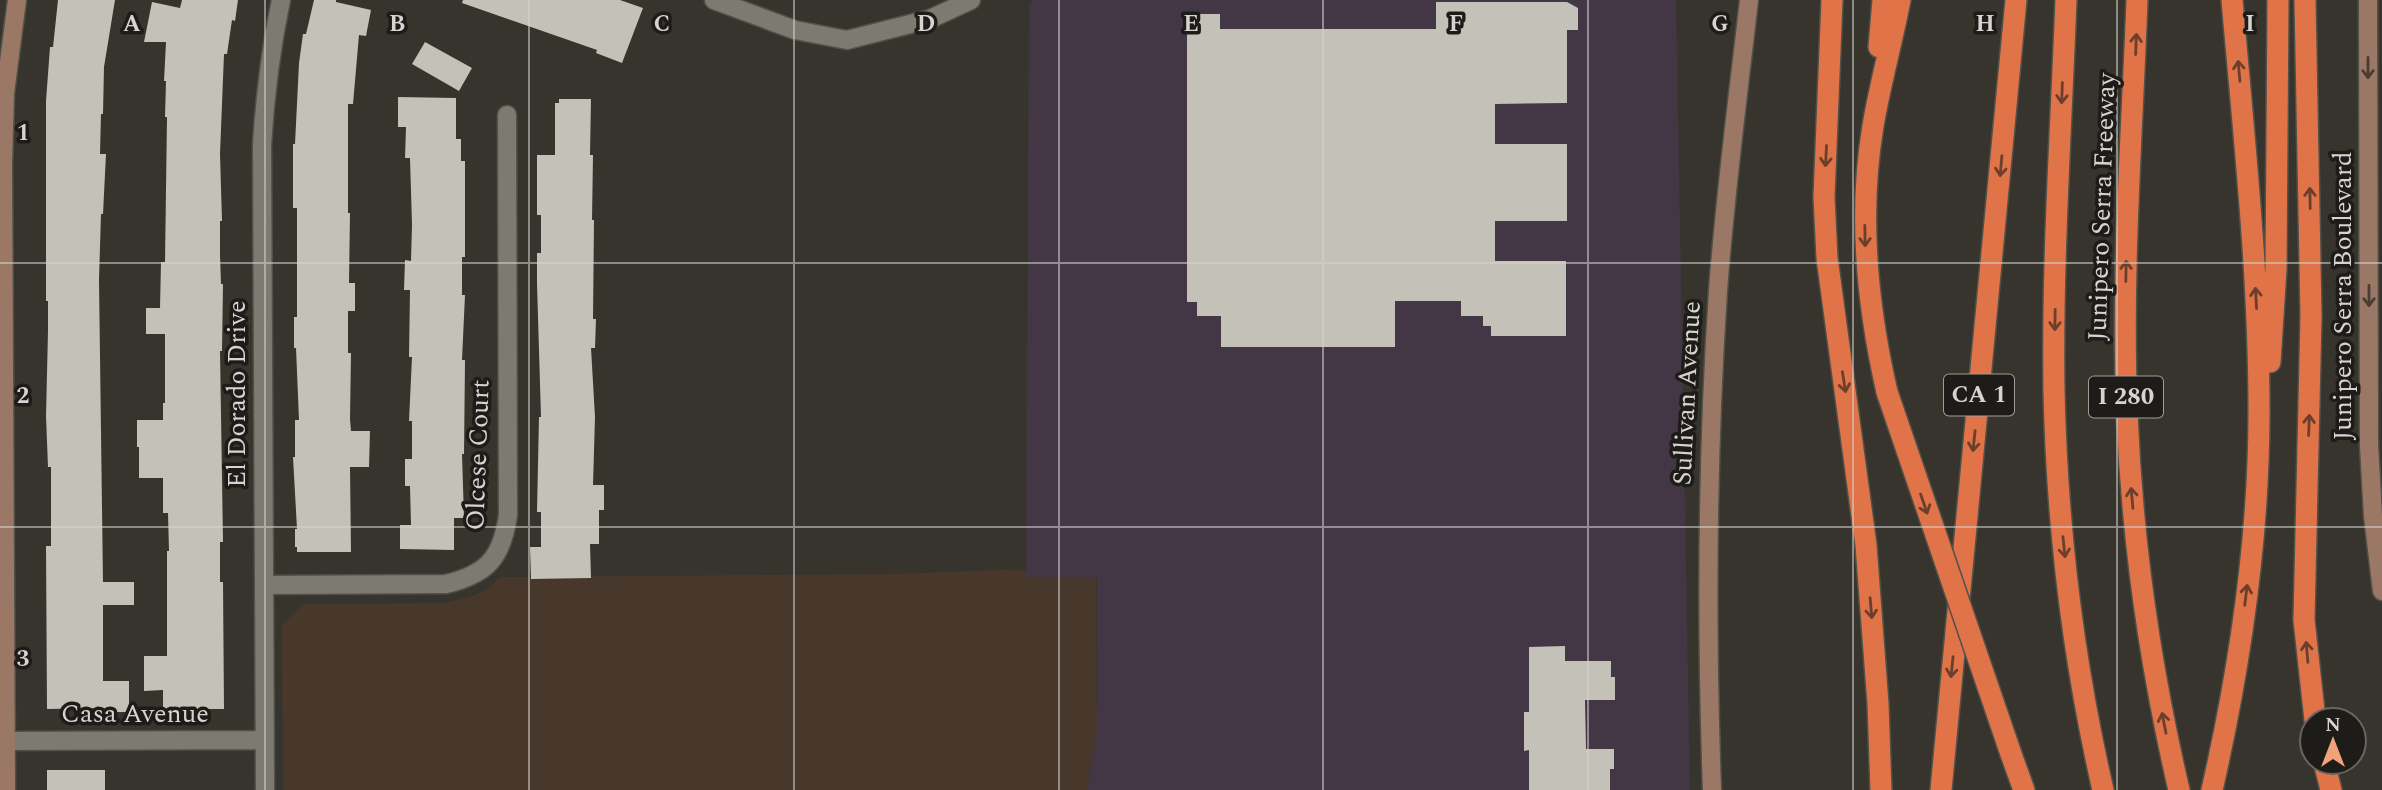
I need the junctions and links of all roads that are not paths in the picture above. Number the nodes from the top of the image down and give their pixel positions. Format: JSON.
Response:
{"nodes":[{"id":1,"x":17,"y":0,"type":"edge"},
{"id":2,"x":281,"y":0,"type":"edge"},
{"id":3,"x":714,"y":0,"type":"edge"},
{"id":4,"x":971,"y":0,"type":"edge"},
{"id":5,"x":1749,"y":0,"type":"edge"},
{"id":6,"x":1832,"y":0,"type":"edge"},
{"id":7,"x":1840,"y":0,"type":"edge"},
{"id":8,"x":1883,"y":0,"type":"edge"},
{"id":9,"x":1900,"y":0,"type":"edge"},
{"id":10,"x":2016,"y":0,"type":"edge"},
{"id":11,"x":2066,"y":0,"type":"edge"},
{"id":12,"x":2137,"y":0,"type":"edge"},
{"id":13,"x":2232,"y":0,"type":"edge"},
{"id":14,"x":2278,"y":0,"type":"edge"},
{"id":15,"x":2305,"y":0,"type":"edge"},
{"id":16,"x":2368,"y":0,"type":"edge"},
{"id":17,"x":1829,"y":88,"type":"junction"},
{"id":18,"x":507,"y":115,"type":"dead end"},
{"id":19,"x":1873,"y":125,"type":"junction"},
{"id":20,"x":2,"y":164,"type":"edge"},
{"id":21,"x":2257,"y":464,"type":"junction"},
{"id":22,"x":265,"y":585,"type":"junction"},
{"id":23,"x":2382,"y":591,"type":"edge"},
{"id":24,"x":2313,"y":706,"type":"edge"},
{"id":25,"x":265,"y":740,"type":"junction"},
{"id":26,"x":6,"y":741,"type":"junction"},
{"id":27,"x":6,"y":790,"type":"edge"},
{"id":28,"x":265,"y":790,"type":"edge"},
{"id":29,"x":1712,"y":790,"type":"edge"},
{"id":30,"x":1881,"y":790,"type":"edge"},
{"id":31,"x":1941,"y":790,"type":"edge"},
{"id":32,"x":2024,"y":790,"type":"edge"},
{"id":33,"x":2103,"y":790,"type":"edge"},
{"id":34,"x":2179,"y":790,"type":"edge"},
{"id":35,"x":2212,"y":790,"type":"edge"}],
"edges":[{"from":1,"to":20,"type":"street"},
{"from":2,"to":22,"type":"street","name":"El Dorado Drive"},
{"from":3,"to":4,"type":"street"},
{"from":5,"to":29,"type":"street","name":"Sullivan Avenue"},
{"from":6,"to":17,"type":"highway"},
{"from":7,"to":17,"type":"highway"},
{"from":8,"to":19,"type":"highway"},
{"from":9,"to":19,"type":"highway"},
{"from":10,"to":31,"type":"highway","number":"CA 1","one_way":true},
{"from":11,"to":33,"type":"highway","name":"Junipero Serra Freeway","number":"I 280","one_way":true},
{"from":34,"to":12,"type":"highway","name":"Junipero Serra Freeway","number":"I 280","one_way":true},
{"from":21,"to":13,"type":"highway","one_way":true},
{"from":14,"to":21,"type":"highway"},
{"from":24,"to":15,"type":"highway","one_way":true},
{"from":16,"to":23,"type":"street","name":"Junipero Serra Boulevard","one_way":true},
{"from":17,"to":30,"type":"highway","one_way":true},
{"from":18,"to":22,"type":"street","name":"Olcese Court"},
{"from":19,"to":32,"type":"highway","one_way":true,"bridge":true},
{"from":20,"to":26,"type":"street"},
{"from":35,"to":21,"type":"highway","one_way":true},
{"from":22,"to":25,"type":"street","name":"El Dorado Drive"},
{"from":25,"to":26,"type":"street","name":"Casa Avenue"},
{"from":25,"to":28,"type":"street","name":"El Dorado Drive"},
{"from":26,"to":27,"type":"street"}]}
